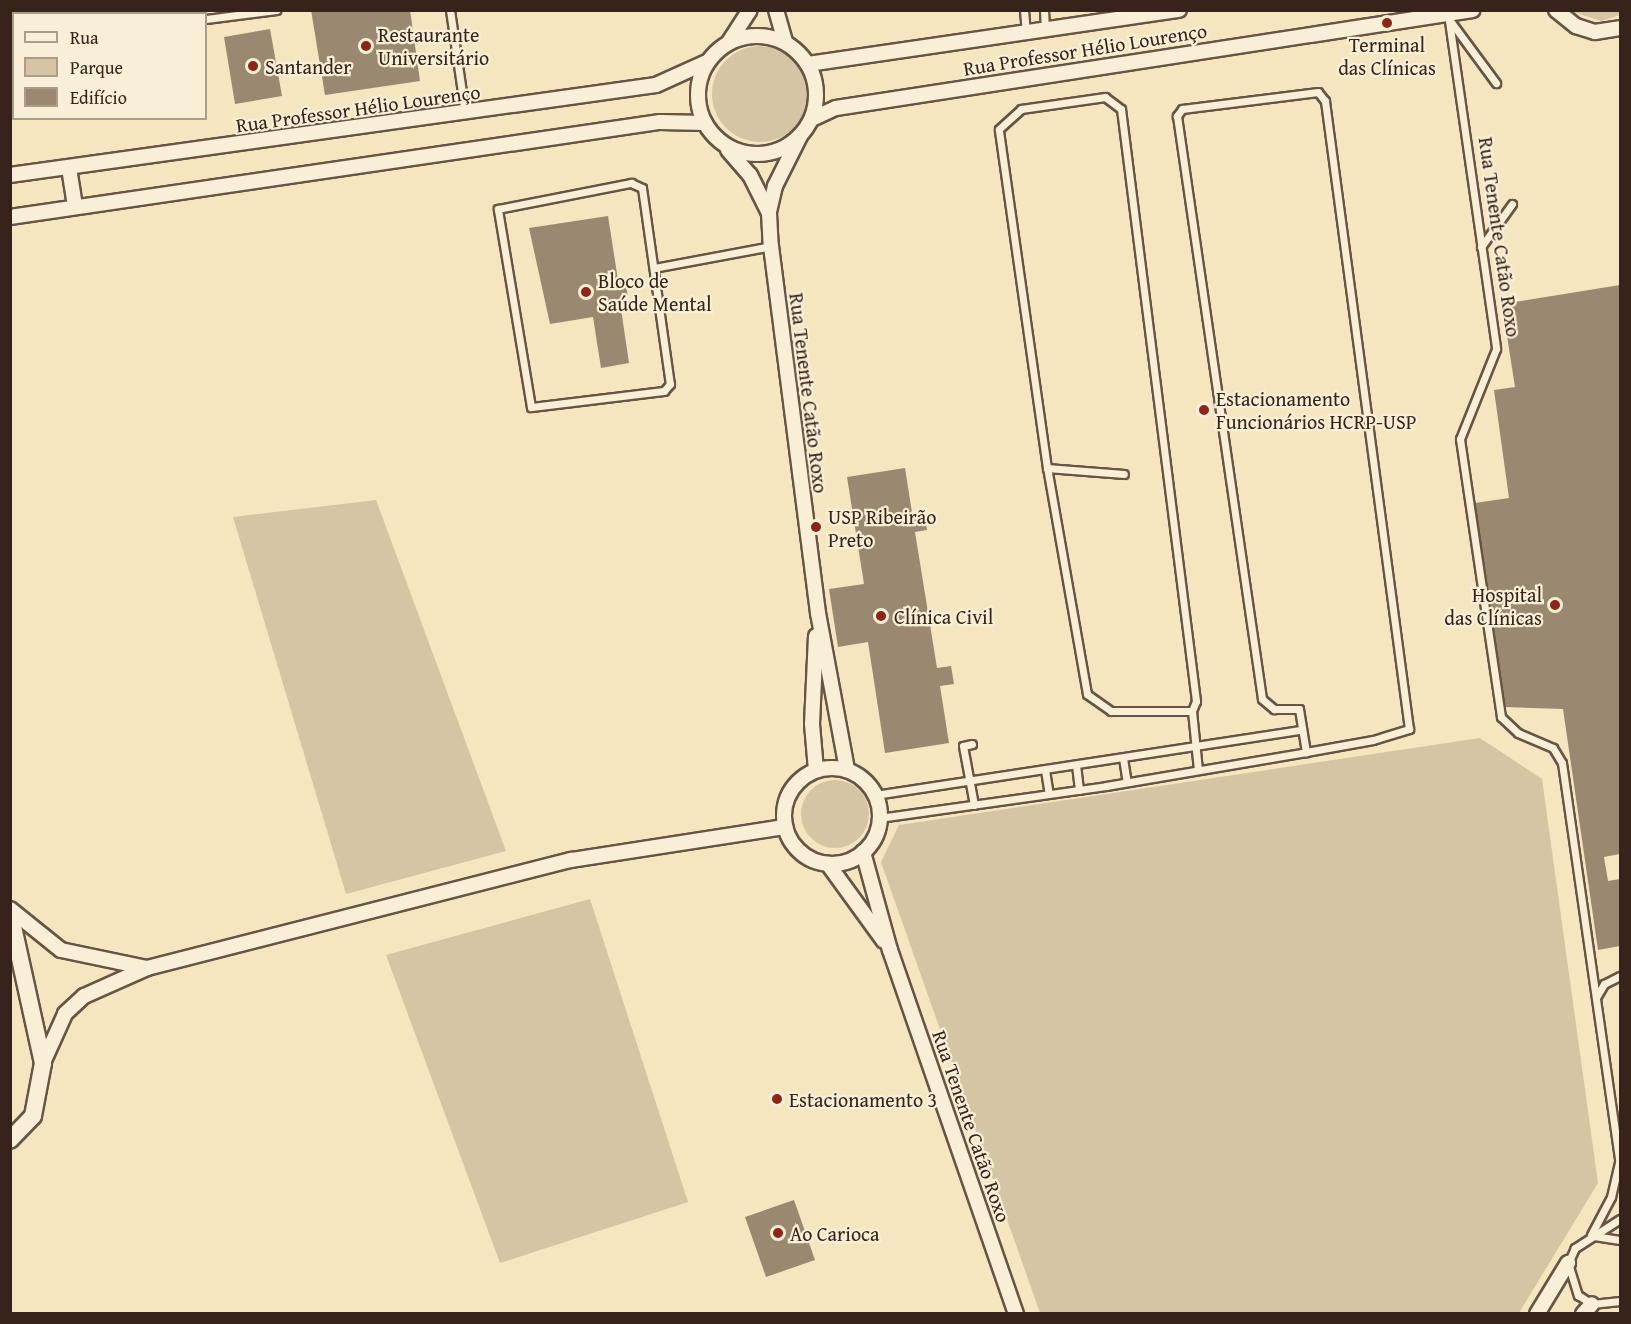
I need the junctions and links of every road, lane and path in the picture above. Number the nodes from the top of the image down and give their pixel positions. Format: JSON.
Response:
{"nodes":[{"id":1,"x":276,"y":10,"type":"edge"},
{"id":2,"x":450,"y":10,"type":"edge"},
{"id":3,"x":750,"y":10,"type":"edge"},
{"id":4,"x":776,"y":10,"type":"edge"},
{"id":5,"x":1024,"y":10,"type":"edge"},
{"id":6,"x":1044,"y":10,"type":"edge"},
{"id":7,"x":1179,"y":10,"type":"edge"},
{"id":8,"x":1473,"y":10,"type":"edge"},
{"id":9,"x":1556,"y":10,"type":"edge"},
{"id":10,"x":1448,"y":15,"type":"edge"},
{"id":11,"x":1402,"y":16,"type":"edge"},
{"id":12,"x":207,"y":19,"type":"edge"},
{"id":13,"x":1045,"y":28,"type":"junction"},
{"id":14,"x":1620,"y":28,"type":"edge"},
{"id":15,"x":1026,"y":31,"type":"junction"},
{"id":16,"x":729,"y":42,"type":"junction"},
{"id":17,"x":785,"y":42,"type":"junction"},
{"id":18,"x":707,"y":62,"type":"junction"},
{"id":19,"x":808,"y":64,"type":"junction"},
{"id":20,"x":1496,"y":83,"type":"dead end"},
{"id":21,"x":465,"y":113,"type":"junction"},
{"id":22,"x":812,"y":119,"type":"junction"},
{"id":23,"x":705,"y":123,"type":"junction"},
{"id":24,"x":801,"y":136,"type":"junction"},
{"id":25,"x":722,"y":144,"type":"junction"},
{"id":26,"x":69,"y":168,"type":"junction"},
{"id":27,"x":10,"y":175,"type":"edge"},
{"id":28,"x":1512,"y":204,"type":"dead end"},
{"id":29,"x":75,"y":207,"type":"junction"},
{"id":30,"x":769,"y":213,"type":"junction"},
{"id":31,"x":10,"y":217,"type":"edge"},
{"id":32,"x":771,"y":246,"type":"junction"},
{"id":33,"x":1481,"y":247,"type":"junction"},
{"id":34,"x":654,"y":268,"type":"junction"},
{"id":35,"x":1047,"y":468,"type":"junction"},
{"id":36,"x":1124,"y":474,"type":"dead end"},
{"id":37,"x":818,"y":613,"type":"junction"},
{"id":38,"x":1192,"y":711,"type":"junction"},
{"id":39,"x":1302,"y":730,"type":"junction"},
{"id":40,"x":972,"y":744,"type":"dead end"},
{"id":41,"x":1195,"y":745,"type":"junction"},
{"id":42,"x":1306,"y":752,"type":"junction"},
{"id":43,"x":1123,"y":758,"type":"junction"},
{"id":44,"x":1076,"y":765,"type":"junction"},
{"id":45,"x":816,"y":770,"type":"junction"},
{"id":46,"x":847,"y":770,"type":"junction"},
{"id":47,"x":1045,"y":770,"type":"junction"},
{"id":48,"x":1198,"y":770,"type":"junction"},
{"id":49,"x":969,"y":781,"type":"junction"},
{"id":50,"x":1127,"y":783,"type":"junction"},
{"id":51,"x":1079,"y":790,"type":"junction"},
{"id":52,"x":1049,"y":794,"type":"junction"},
{"id":53,"x":875,"y":795,"type":"junction"},
{"id":54,"x":974,"y":805,"type":"junction"},
{"id":55,"x":879,"y":818,"type":"junction"},
{"id":56,"x":785,"y":827,"type":"junction"},
{"id":57,"x":863,"y":852,"type":"junction"},
{"id":58,"x":828,"y":864,"type":"junction"},
{"id":59,"x":10,"y":911,"type":"edge"},
{"id":60,"x":890,"y":950,"type":"junction"},
{"id":61,"x":147,"y":968,"type":"junction"},
{"id":62,"x":1620,"y":976,"type":"edge"},
{"id":63,"x":1598,"y":996,"type":"junction"},
{"id":64,"x":43,"y":1063,"type":"junction"},
{"id":65,"x":10,"y":1140,"type":"edge"},
{"id":66,"x":1620,"y":1165,"type":"edge"},
{"id":67,"x":1620,"y":1219,"type":"edge"},
{"id":68,"x":1589,"y":1237,"type":"junction"},
{"id":69,"x":1620,"y":1240,"type":"edge"},
{"id":70,"x":1568,"y":1263,"type":"junction"},
{"id":71,"x":1620,"y":1300,"type":"edge"},
{"id":72,"x":1587,"y":1309,"type":"edge"},
{"id":73,"x":1016,"y":1314,"type":"edge"},
{"id":74,"x":1537,"y":1314,"type":"edge"}],
"edges":[{"from":1,"to":12,"type":"lane"},
{"from":2,"to":21,"type":"lane"},
{"from":3,"to":16,"type":"street"},
{"from":4,"to":17,"type":"street"},
{"from":5,"to":15,"type":"lane"},
{"from":6,"to":13,"type":"lane"},
{"from":7,"to":13,"type":"street","name":"Rua Professor Hélio Lourenço"},
{"from":8,"to":10,"type":"street","name":"Rua Professor Hélio Lourenço"},
{"from":9,"to":14,"type":"street"},
{"from":10,"to":11,"type":"street","name":"Rua Professor Hélio Lourenço"},
{"from":10,"to":20,"type":"lane"},
{"from":10,"to":33,"type":"lane","name":"Rua Tenente Catão Roxo"},
{"from":11,"to":22,"type":"street","name":"Rua Professor Hélio Lourenço"},
{"from":13,"to":15,"type":"street","name":"Rua Professor Hélio Lourenço"},
{"from":15,"to":19,"type":"street","name":"Rua Professor Hélio Lourenço"},
{"from":16,"to":17,"type":"street"},
{"from":16,"to":18,"type":"street"},
{"from":17,"to":19,"type":"street"},
{"from":18,"to":21,"type":"street","name":"Rua Professor Hélio Lourenço"},
{"from":18,"to":23,"type":"street"},
{"from":19,"to":22,"type":"street"},
{"from":21,"to":26,"type":"street","name":"Rua Professor Hélio Lourenço"},
{"from":22,"to":24,"type":"street"},
{"from":23,"to":25,"type":"street"},
{"from":23,"to":29,"type":"street"},
{"from":24,"to":25,"type":"street"},
{"from":24,"to":30,"type":"street","name":"Rua Tenente Catão Roxo"},
{"from":25,"to":30,"type":"street","name":"Rua Tenente Catão Roxo"},
{"from":26,"to":27,"type":"street","name":"Rua Professor Hélio Lourenço"},
{"from":26,"to":29,"type":"street"},
{"from":28,"to":33,"type":"lane"},
{"from":29,"to":31,"type":"street"},
{"from":30,"to":32,"type":"street","name":"Rua Tenente Catão Roxo"},
{"from":32,"to":34,"type":"lane"},
{"from":32,"to":37,"type":"street","name":"Rua Tenente Catão Roxo"},
{"from":33,"to":63,"type":"lane","name":"Rua Tenente Catão Roxo"},
{"from":34,"to":34,"type":"lane"},
{"from":35,"to":36,"type":"lane"},
{"from":35,"to":38,"type":"lane"},
{"from":35,"to":38,"type":"lane"},
{"from":37,"to":45,"type":"street","name":"Rua Tenente Catão Roxo"},
{"from":37,"to":46,"type":"street","name":"Rua Tenente Catão Roxo"},
{"from":38,"to":41,"type":"lane"},
{"from":39,"to":41,"type":"lane"},
{"from":39,"to":42,"type":"lane"},
{"from":39,"to":42,"type":"lane"},
{"from":40,"to":49,"type":"lane"},
{"from":41,"to":43,"type":"lane"},
{"from":41,"to":48,"type":"lane"},
{"from":42,"to":48,"type":"lane"},
{"from":43,"to":44,"type":"lane"},
{"from":43,"to":50,"type":"lane"},
{"from":44,"to":47,"type":"lane"},
{"from":44,"to":51,"type":"lane"},
{"from":45,"to":46,"type":"street"},
{"from":45,"to":56,"type":"street"},
{"from":46,"to":53,"type":"street"},
{"from":47,"to":49,"type":"lane"},
{"from":47,"to":52,"type":"lane"},
{"from":48,"to":50,"type":"lane"},
{"from":49,"to":53,"type":"lane"},
{"from":49,"to":54,"type":"lane"},
{"from":50,"to":51,"type":"lane"},
{"from":51,"to":52,"type":"lane"},
{"from":52,"to":54,"type":"lane"},
{"from":53,"to":55,"type":"street"},
{"from":54,"to":55,"type":"lane"},
{"from":55,"to":57,"type":"street"},
{"from":56,"to":58,"type":"street"},
{"from":56,"to":61,"type":"street"},
{"from":57,"to":58,"type":"street"},
{"from":57,"to":60,"type":"street","name":"Rua Tenente Catão Roxo"},
{"from":58,"to":60,"type":"street","name":"Rua Tenente Catão Roxo"},
{"from":59,"to":61,"type":"street"},
{"from":59,"to":64,"type":"street"},
{"from":60,"to":73,"type":"street","name":"Rua Tenente Catão Roxo"},
{"from":61,"to":64,"type":"street"},
{"from":62,"to":63,"type":"lane"},
{"from":63,"to":66,"type":"lane","name":"Rua Tenente Catão Roxo"},
{"from":64,"to":65,"type":"street"},
{"from":66,"to":68,"type":"lane"},
{"from":67,"to":68,"type":"lane"},
{"from":68,"to":69,"type":"lane"},
{"from":68,"to":70,"type":"lane"},
{"from":70,"to":72,"type":"lane"},
{"from":70,"to":74,"type":"street"},
{"from":71,"to":72,"type":"lane"}]}
